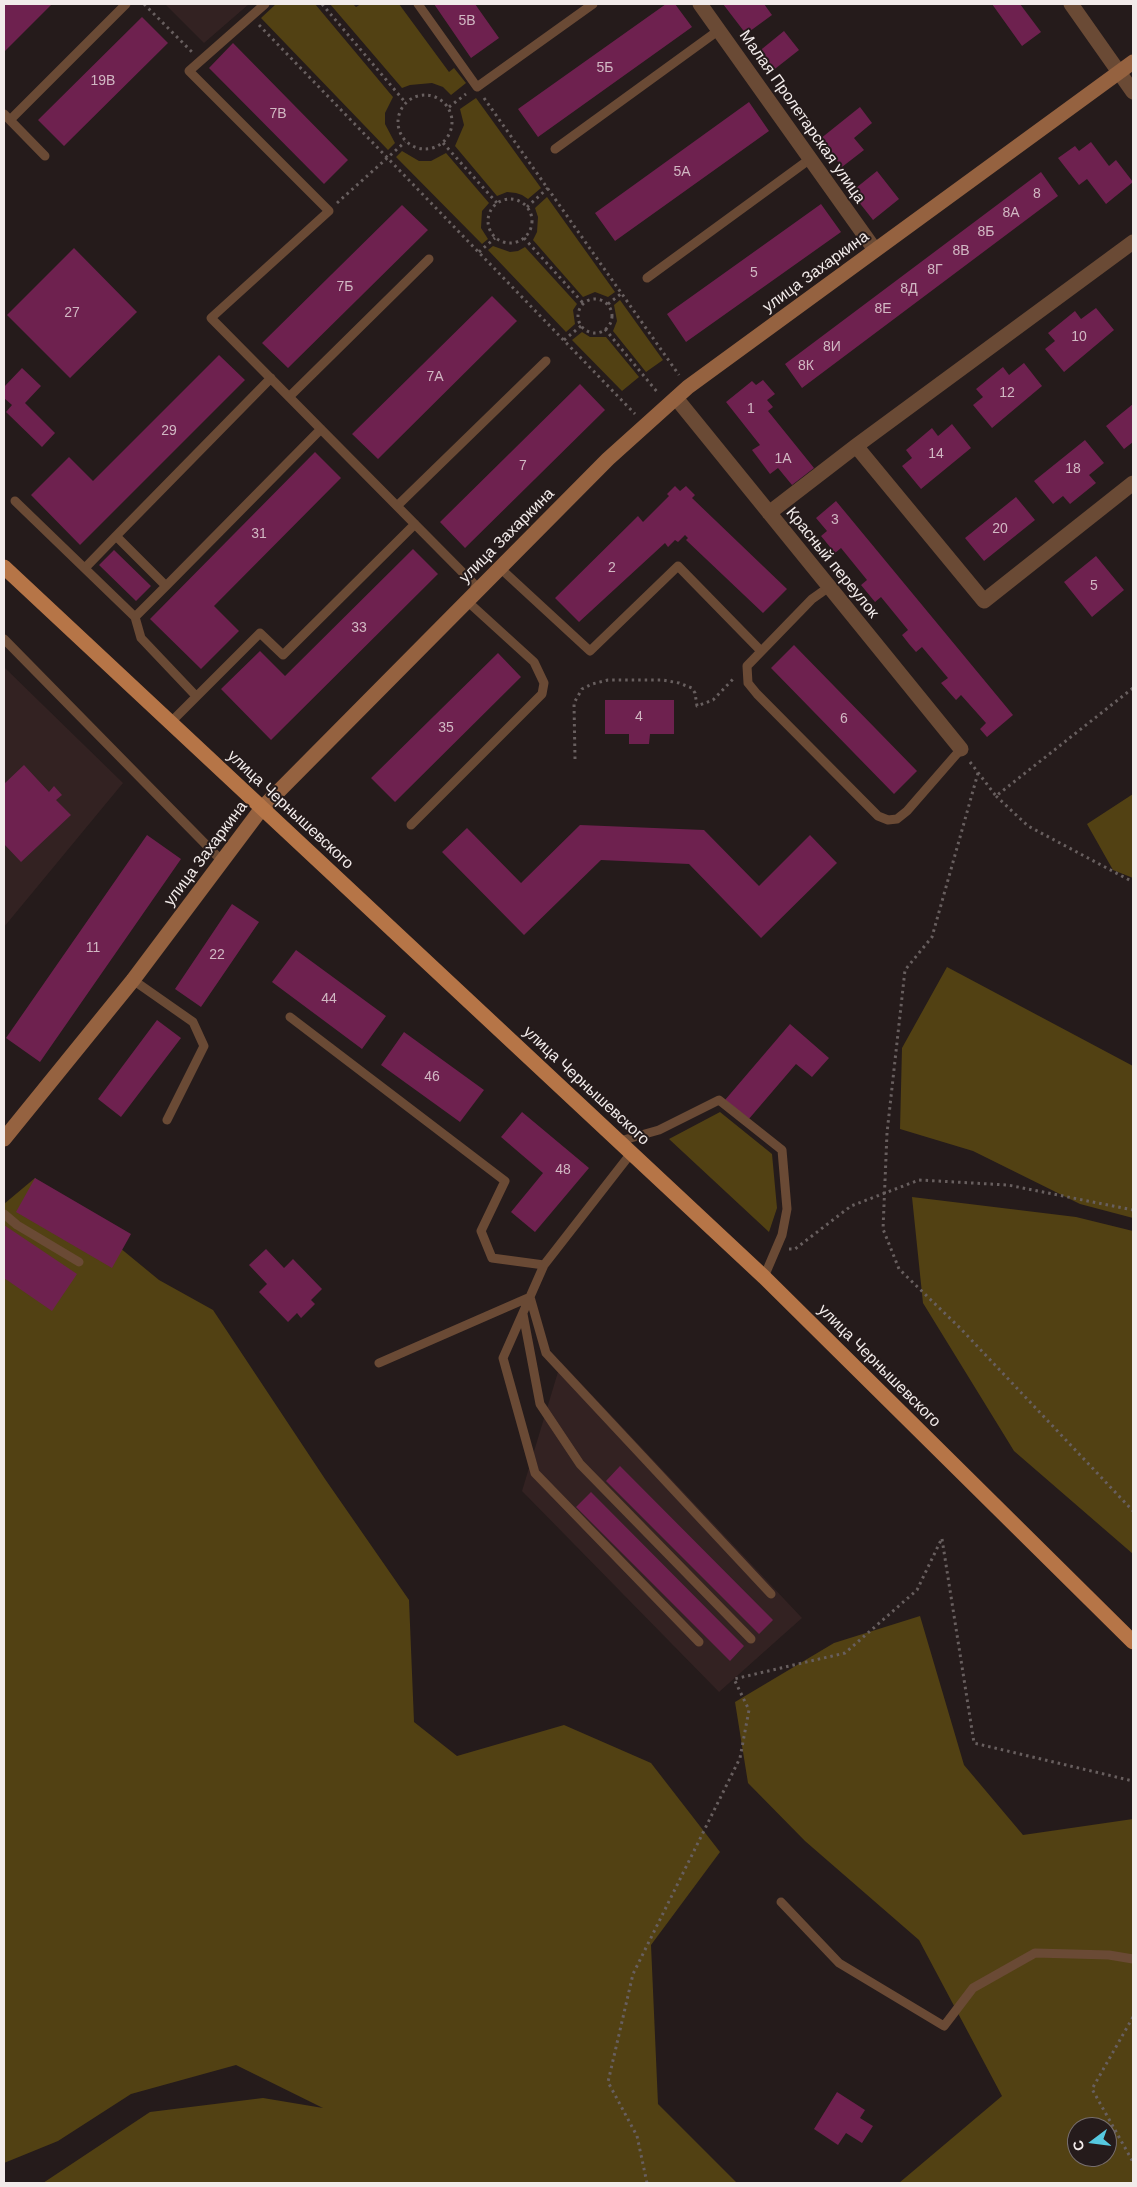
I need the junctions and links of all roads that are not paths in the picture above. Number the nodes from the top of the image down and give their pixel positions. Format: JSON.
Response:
{"nodes":[{"id":1,"x":126,"y":4,"type":"edge"},
{"id":2,"x":265,"y":4,"type":"edge"},
{"id":3,"x":418,"y":4,"type":"edge"},
{"id":4,"x":593,"y":4,"type":"edge"},
{"id":5,"x":700,"y":4,"type":"edge"},
{"id":6,"x":1071,"y":4,"type":"edge"},
{"id":7,"x":719,"y":30,"type":"junction"},
{"id":8,"x":1133,"y":62,"type":"edge"},
{"id":9,"x":1120,"y":72,"type":"junction"},
{"id":10,"x":1133,"y":92,"type":"edge"},
{"id":11,"x":7,"y":117,"type":"edge"},
{"id":12,"x":555,"y":149,"type":"dead end"},
{"id":13,"x":44,"y":156,"type":"dead end"},
{"id":14,"x":810,"y":159,"type":"junction"},
{"id":15,"x":1133,"y":242,"type":"edge"},
{"id":16,"x":875,"y":250,"type":"junction"},
{"id":17,"x":428,"y":259,"type":"dead end"},
{"id":18,"x":646,"y":278,"type":"dead end"},
{"id":19,"x":546,"y":361,"type":"dead end"},
{"id":20,"x":271,"y":378,"type":"junction"},
{"id":21,"x":290,"y":397,"type":"junction"},
{"id":22,"x":672,"y":402,"type":"junction"},
{"id":23,"x":321,"y":429,"type":"junction"},
{"id":24,"x":856,"y":446,"type":"junction"},
{"id":25,"x":1133,"y":483,"type":"edge"},
{"id":26,"x":14,"y":500,"type":"dead end"},
{"id":27,"x":397,"y":506,"type":"junction"},
{"id":28,"x":769,"y":513,"type":"junction"},
{"id":29,"x":415,"y":524,"type":"junction"},
{"id":30,"x":116,"y":536,"type":"junction"},
{"id":31,"x":4,"y":567,"type":"edge"},
{"id":32,"x":85,"y":568,"type":"junction"},
{"id":33,"x":500,"y":568,"type":"junction"},
{"id":34,"x":166,"y":586,"type":"junction"},
{"id":35,"x":829,"y":587,"type":"junction"},
{"id":36,"x":479,"y":589,"type":"junction"},
{"id":37,"x":467,"y":601,"type":"junction"},
{"id":38,"x":135,"y":617,"type":"junction"},
{"id":39,"x":4,"y":639,"type":"edge"},
{"id":40,"x":761,"y":651,"type":"junction"},
{"id":41,"x":196,"y":696,"type":"junction"},
{"id":42,"x":170,"y":723,"type":"junction"},
{"id":43,"x":961,"y":749,"type":"joint"},
{"id":44,"x":262,"y":808,"type":"junction"},
{"id":45,"x":411,"y":825,"type":"dead end"},
{"id":46,"x":222,"y":861,"type":"junction"},
{"id":47,"x":133,"y":980,"type":"junction"},
{"id":48,"x":290,"y":1017,"type":"dead end"},
{"id":49,"x":167,"y":1120,"type":"dead end"},
{"id":50,"x":4,"y":1138,"type":"edge"},
{"id":51,"x":620,"y":1141,"type":"junction"},
{"id":52,"x":632,"y":1152,"type":"junction"},
{"id":53,"x":4,"y":1214,"type":"edge"},
{"id":54,"x":79,"y":1262,"type":"dead end"},
{"id":55,"x":544,"y":1265,"type":"junction"},
{"id":56,"x":764,"y":1277,"type":"junction"},
{"id":57,"x":530,"y":1297,"type":"junction"},
{"id":58,"x":522,"y":1314,"type":"junction"},
{"id":59,"x":379,"y":1363,"type":"dead end"},
{"id":60,"x":771,"y":1594,"type":"dead end"},
{"id":61,"x":751,"y":1639,"type":"dead end"},
{"id":62,"x":699,"y":1642,"type":"dead end"},
{"id":63,"x":1133,"y":1642,"type":"edge"},
{"id":64,"x":780,"y":1902,"type":"dead end"},
{"id":65,"x":1133,"y":1959,"type":"edge"}],
"edges":[{"from":1,"to":11,"type":"lane"},
{"from":2,"to":20,"type":"lane"},
{"from":3,"to":4,"type":"lane"},
{"from":5,"to":7,"type":"street","name":"Малая Пролетарская улица"},
{"from":6,"to":9,"type":"street"},
{"from":7,"to":12,"type":"lane"},
{"from":7,"to":14,"type":"street","name":"Малая Пролетарская улица"},
{"from":8,"to":9,"type":"street","name":"улица Захаркина"},
{"from":9,"to":10,"type":"street"},
{"from":9,"to":16,"type":"street","name":"улица Захаркина"},
{"from":11,"to":13,"type":"lane"},
{"from":14,"to":16,"type":"street","name":"Малая Пролетарская улица"},
{"from":14,"to":18,"type":"lane"},
{"from":15,"to":24,"type":"street"},
{"from":16,"to":22,"type":"street","name":"улица Захаркина"},
{"from":17,"to":21,"type":"lane"},
{"from":19,"to":27,"type":"lane"},
{"from":20,"to":21,"type":"lane"},
{"from":20,"to":30,"type":"lane"},
{"from":21,"to":23,"type":"lane"},
{"from":22,"to":28,"type":"street","name":"Красный переулок"},
{"from":22,"to":33,"type":"street","name":"улица Захаркина"},
{"from":23,"to":27,"type":"lane"},
{"from":23,"to":34,"type":"lane"},
{"from":24,"to":25,"type":"street"},
{"from":24,"to":28,"type":"street"},
{"from":26,"to":32,"type":"lane"},
{"from":27,"to":29,"type":"lane"},
{"from":28,"to":35,"type":"street","name":"Красный переулок"},
{"from":29,"to":36,"type":"lane"},
{"from":29,"to":41,"type":"lane"},
{"from":30,"to":32,"type":"lane"},
{"from":30,"to":34,"type":"lane"},
{"from":31,"to":42,"type":"main road","name":"улица Чернышевского"},
{"from":32,"to":38,"type":"lane"},
{"from":33,"to":36,"type":"street","name":"улица Захаркина"},
{"from":33,"to":40,"type":"lane"},
{"from":34,"to":38,"type":"lane"},
{"from":35,"to":40,"type":"lane"},
{"from":35,"to":43,"type":"street","name":"Красный переулок"},
{"from":36,"to":37,"type":"street","name":"улица Захаркина"},
{"from":37,"to":44,"type":"street","name":"улица Захаркина"},
{"from":37,"to":45,"type":"lane"},
{"from":38,"to":41,"type":"lane"},
{"from":39,"to":46,"type":"lane"},
{"from":40,"to":43,"type":"lane"},
{"from":41,"to":42,"type":"lane"},
{"from":42,"to":44,"type":"main road","name":"улица Чернышевского"},
{"from":44,"to":46,"type":"street","name":"улица Захаркина"},
{"from":44,"to":51,"type":"main road","name":"улица Чернышевского"},
{"from":46,"to":47,"type":"street","name":"улица Захаркина"},
{"from":47,"to":49,"type":"lane"},
{"from":47,"to":50,"type":"street","name":"улица Захаркина"},
{"from":48,"to":55,"type":"lane"},
{"from":51,"to":52,"type":"main road","name":"улица Чернышевского"},
{"from":51,"to":56,"type":"lane"},
{"from":52,"to":55,"type":"lane"},
{"from":52,"to":56,"type":"main road","name":"улица Чернышевского"},
{"from":53,"to":54,"type":"lane"},
{"from":55,"to":57,"type":"lane"},
{"from":56,"to":63,"type":"main road","name":"улица Чернышевского"},
{"from":57,"to":58,"type":"lane"},
{"from":57,"to":59,"type":"lane"},
{"from":57,"to":60,"type":"lane"},
{"from":58,"to":61,"type":"lane"},
{"from":58,"to":62,"type":"lane"},
{"from":64,"to":65,"type":"lane"}]}
